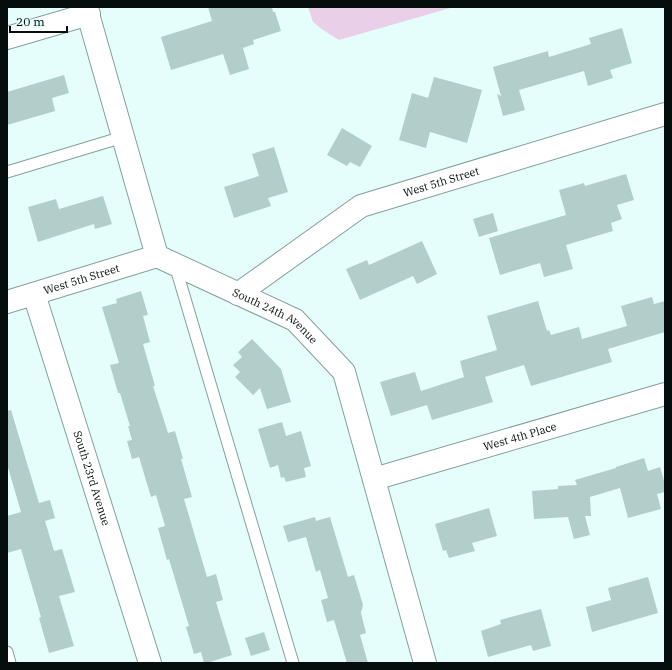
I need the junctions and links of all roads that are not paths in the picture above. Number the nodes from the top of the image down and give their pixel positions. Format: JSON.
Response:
{"nodes":[{"id":1,"x":87,"y":10,"type":"edge"},
{"id":2,"x":7,"y":38,"type":"edge"},
{"id":3,"x":665,"y":114,"type":"edge"},
{"id":4,"x":123,"y":137,"type":"junction"},
{"id":5,"x":7,"y":172,"type":"edge"},
{"id":6,"x":166,"y":260,"type":"junction"},
{"id":7,"x":34,"y":294,"type":"junction"},
{"id":8,"x":238,"y":294,"type":"junction"},
{"id":9,"x":7,"y":302,"type":"edge"},
{"id":10,"x":665,"y":394,"type":"edge"},
{"id":11,"x":374,"y":480,"type":"junction"},
{"id":12,"x":7,"y":652,"type":"edge"},
{"id":13,"x":10,"y":663,"type":"edge"},
{"id":14,"x":150,"y":663,"type":"edge"},
{"id":15,"x":293,"y":663,"type":"edge"},
{"id":16,"x":425,"y":663,"type":"edge"}],
"edges":[{"from":1,"to":2,"type":"street"},
{"from":1,"to":4,"type":"street"},
{"from":3,"to":8,"type":"street","name":"West 5th Street"},
{"from":4,"to":5,"type":"lane"},
{"from":4,"to":6,"type":"street"},
{"from":6,"to":7,"type":"street","name":"West 5th Street"},
{"from":6,"to":8,"type":"street","name":"South 24th Avenue"},
{"from":6,"to":15,"type":"lane"},
{"from":7,"to":9,"type":"street","name":"West 5th Street"},
{"from":7,"to":14,"type":"street","name":"South 23rd Avenue"},
{"from":8,"to":11,"type":"street","name":"South 24th Avenue"},
{"from":10,"to":11,"type":"street","name":"West 4th Place"},
{"from":11,"to":16,"type":"street","name":"South 24th Avenue"},
{"from":12,"to":13,"type":"lane"}]}
